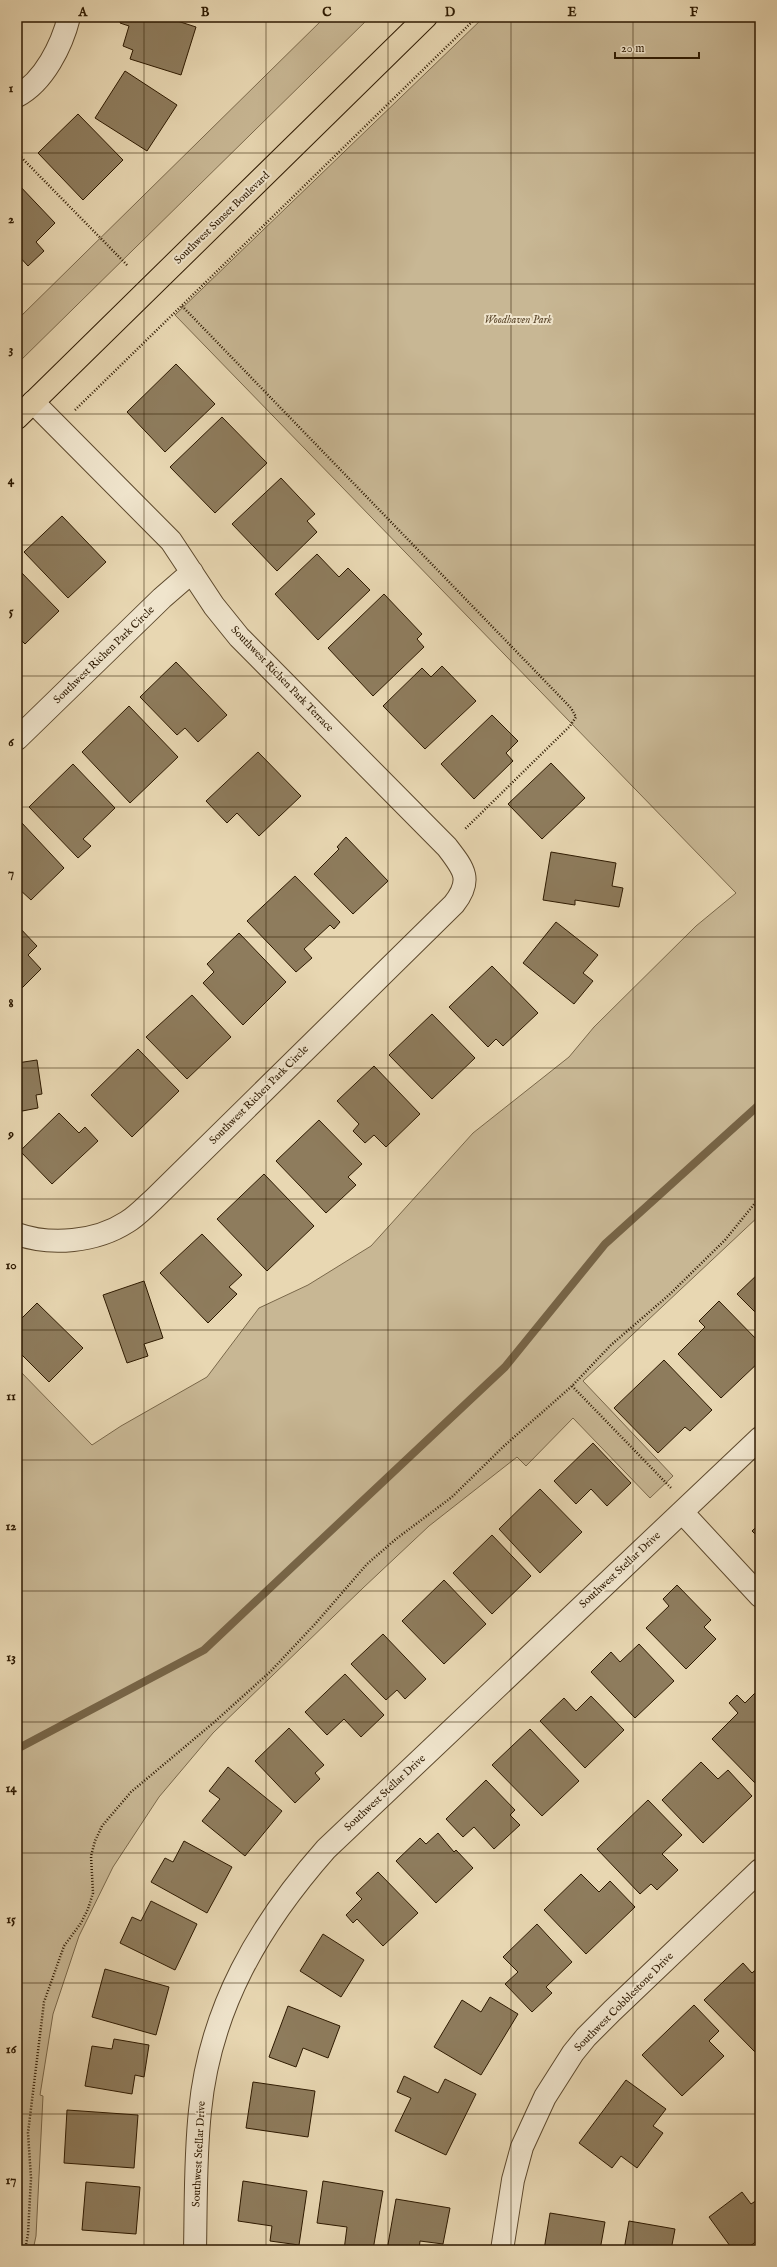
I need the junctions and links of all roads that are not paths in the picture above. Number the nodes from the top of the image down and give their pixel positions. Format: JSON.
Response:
{"nodes":[{"id":1,"x":69,"y":17,"type":"edge"},
{"id":2,"x":426,"y":17,"type":"edge"},
{"id":3,"x":17,"y":96,"type":"edge"},
{"id":4,"x":33,"y":402,"type":"junction"},
{"id":5,"x":17,"y":418,"type":"edge"},
{"id":6,"x":192,"y":572,"type":"junction"},
{"id":7,"x":17,"y":740,"type":"edge"},
{"id":8,"x":466,"y":882,"type":"joint"},
{"id":9,"x":17,"y":1234,"type":"edge"},
{"id":10,"x":760,"y":1438,"type":"edge"},
{"id":11,"x":685,"y":1509,"type":"junction"},
{"id":12,"x":760,"y":1596,"type":"edge"},
{"id":13,"x":760,"y":1870,"type":"edge"},
{"id":14,"x":195,"y":2250,"type":"edge"},
{"id":15,"x":502,"y":2250,"type":"edge"}],
"edges":[{"from":1,"to":3,"type":"street"},
{"from":2,"to":4,"type":"main road","name":"Southwest Sunset Boulevard"},
{"from":4,"to":5,"type":"main road","name":"Southwest Sunset Boulevard"},
{"from":4,"to":6,"type":"street","name":"Southwest Richen Park Terrace"},
{"from":6,"to":7,"type":"street","name":"Southwest Richen Park Circle"},
{"from":6,"to":8,"type":"street","name":"Southwest Richen Park Terrace"},
{"from":8,"to":9,"type":"street","name":"Southwest Richen Park Circle"},
{"from":10,"to":11,"type":"street","name":"Southwest Stellar Drive"},
{"from":11,"to":12,"type":"street"},
{"from":11,"to":14,"type":"street","name":"Southwest Stellar Drive"},
{"from":13,"to":15,"type":"street","name":"Southwest Cobblestone Drive"}]}
